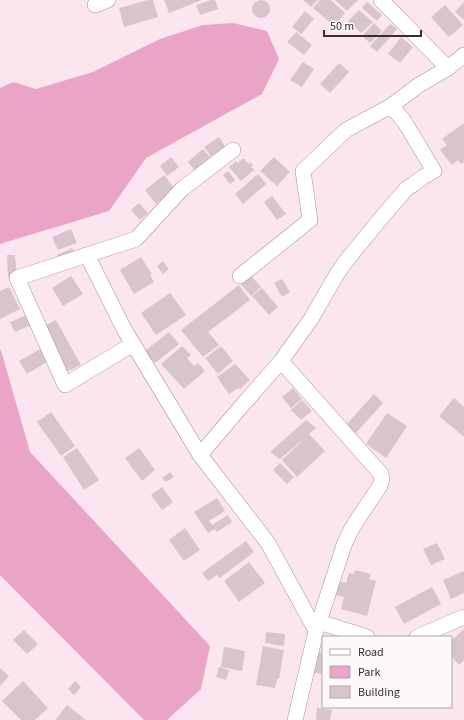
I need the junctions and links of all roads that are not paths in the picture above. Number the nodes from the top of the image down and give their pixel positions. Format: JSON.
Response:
{"nodes":[{"id":1,"x":381,"y":0,"type":"edge"},
{"id":2,"x":464,"y":56,"type":"edge"},
{"id":3,"x":448,"y":68,"type":"junction"},
{"id":4,"x":391,"y":106,"type":"junction"},
{"id":5,"x":233,"y":150,"type":"dead end"},
{"id":6,"x":87,"y":255,"type":"junction"},
{"id":7,"x":240,"y":276,"type":"dead end"},
{"id":8,"x":133,"y":344,"type":"junction"},
{"id":9,"x":281,"y":361,"type":"junction"},
{"id":10,"x":200,"y":455,"type":"junction"},
{"id":11,"x":464,"y":617,"type":"edge"},
{"id":12,"x":318,"y":627,"type":"junction"},
{"id":13,"x":362,"y":636,"type":"edge"},
{"id":14,"x":419,"y":636,"type":"edge"},
{"id":15,"x":295,"y":720,"type":"edge"}],
"edges":[{"from":1,"to":3,"type":"street"},
{"from":2,"to":3,"type":"street"},
{"from":3,"to":4,"type":"street"},
{"from":4,"to":7,"type":"street"},
{"from":4,"to":9,"type":"street"},
{"from":5,"to":6,"type":"street"},
{"from":6,"to":8,"type":"street"},
{"from":6,"to":8,"type":"street"},
{"from":8,"to":10,"type":"street"},
{"from":9,"to":10,"type":"street"},
{"from":9,"to":12,"type":"street"},
{"from":10,"to":12,"type":"street"},
{"from":11,"to":14,"type":"street"},
{"from":12,"to":13,"type":"street"},
{"from":12,"to":15,"type":"street"}]}
